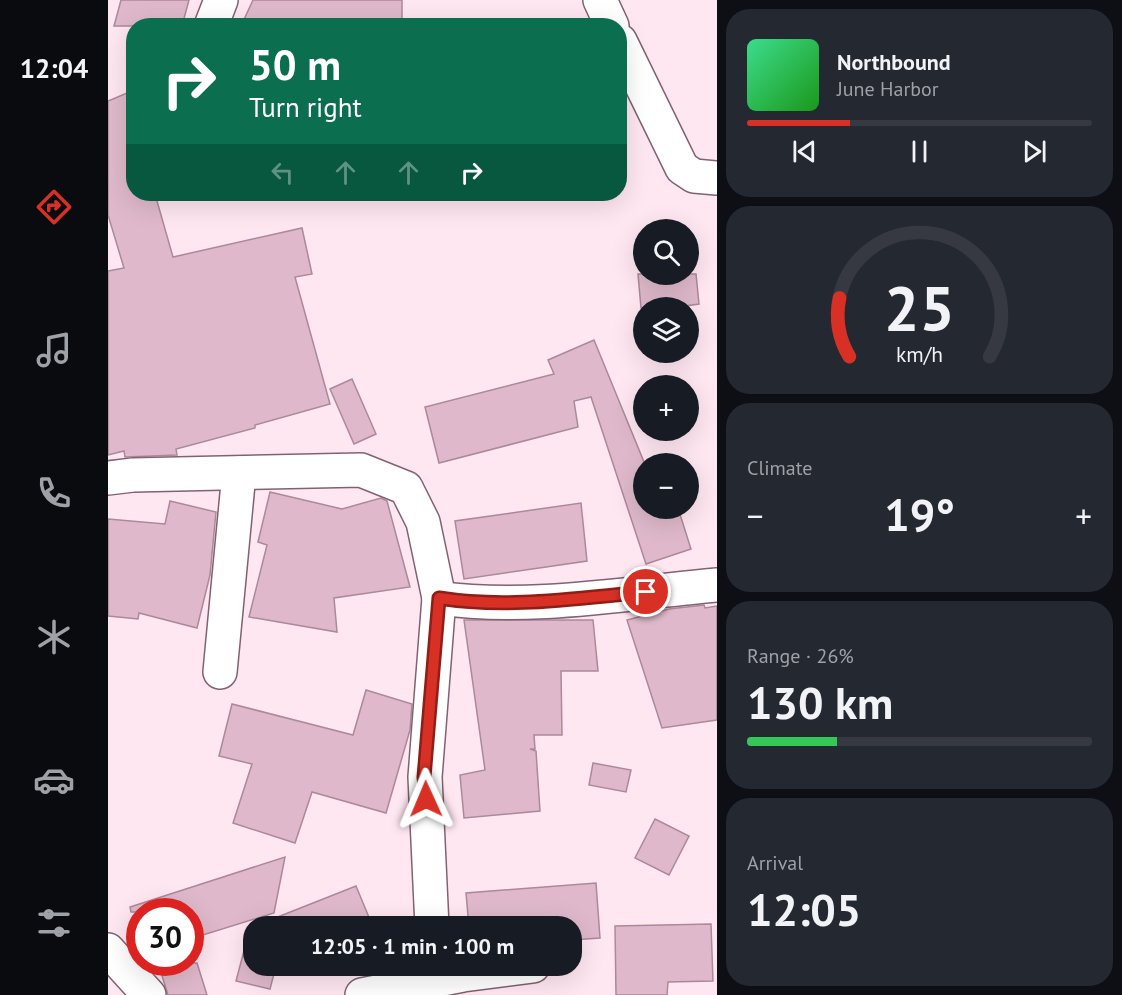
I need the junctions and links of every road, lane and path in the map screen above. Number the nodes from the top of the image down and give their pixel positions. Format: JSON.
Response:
{"nodes":[{"id":1,"x":221,"y":0,"type":"edge"},
{"id":2,"x":600,"y":0,"type":"edge"},
{"id":3,"x":214,"y":18,"type":"edge"},
{"id":4,"x":608,"y":18,"type":"edge"},
{"id":5,"x":627,"y":56,"type":"edge"},
{"id":6,"x":717,"y":178,"type":"edge"},
{"id":7,"x":239,"y":472,"type":"junction"},
{"id":8,"x":108,"y":478,"type":"edge"},
{"id":9,"x":717,"y":585,"type":"edge"},
{"id":10,"x":439,"y":598,"type":"junction"},
{"id":11,"x":220,"y":672,"type":"dead end"},
{"id":12,"x":431,"y":916,"type":"edge"},
{"id":13,"x":108,"y":950,"type":"edge"},
{"id":14,"x":424,"y":976,"type":"edge"},
{"id":15,"x":149,"y":995,"type":"edge"},
{"id":16,"x":362,"y":995,"type":"edge"}],
"edges":[{"from":1,"to":3,"type":"street"},
{"from":2,"to":4,"type":"street"},
{"from":5,"to":6,"type":"street"},
{"from":7,"to":8,"type":"street"},
{"from":7,"to":10,"type":"street"},
{"from":7,"to":11,"type":"street"},
{"from":9,"to":10,"type":"street"},
{"from":10,"to":12,"type":"street"},
{"from":13,"to":15,"type":"street"},
{"from":14,"to":16,"type":"street"}]}
